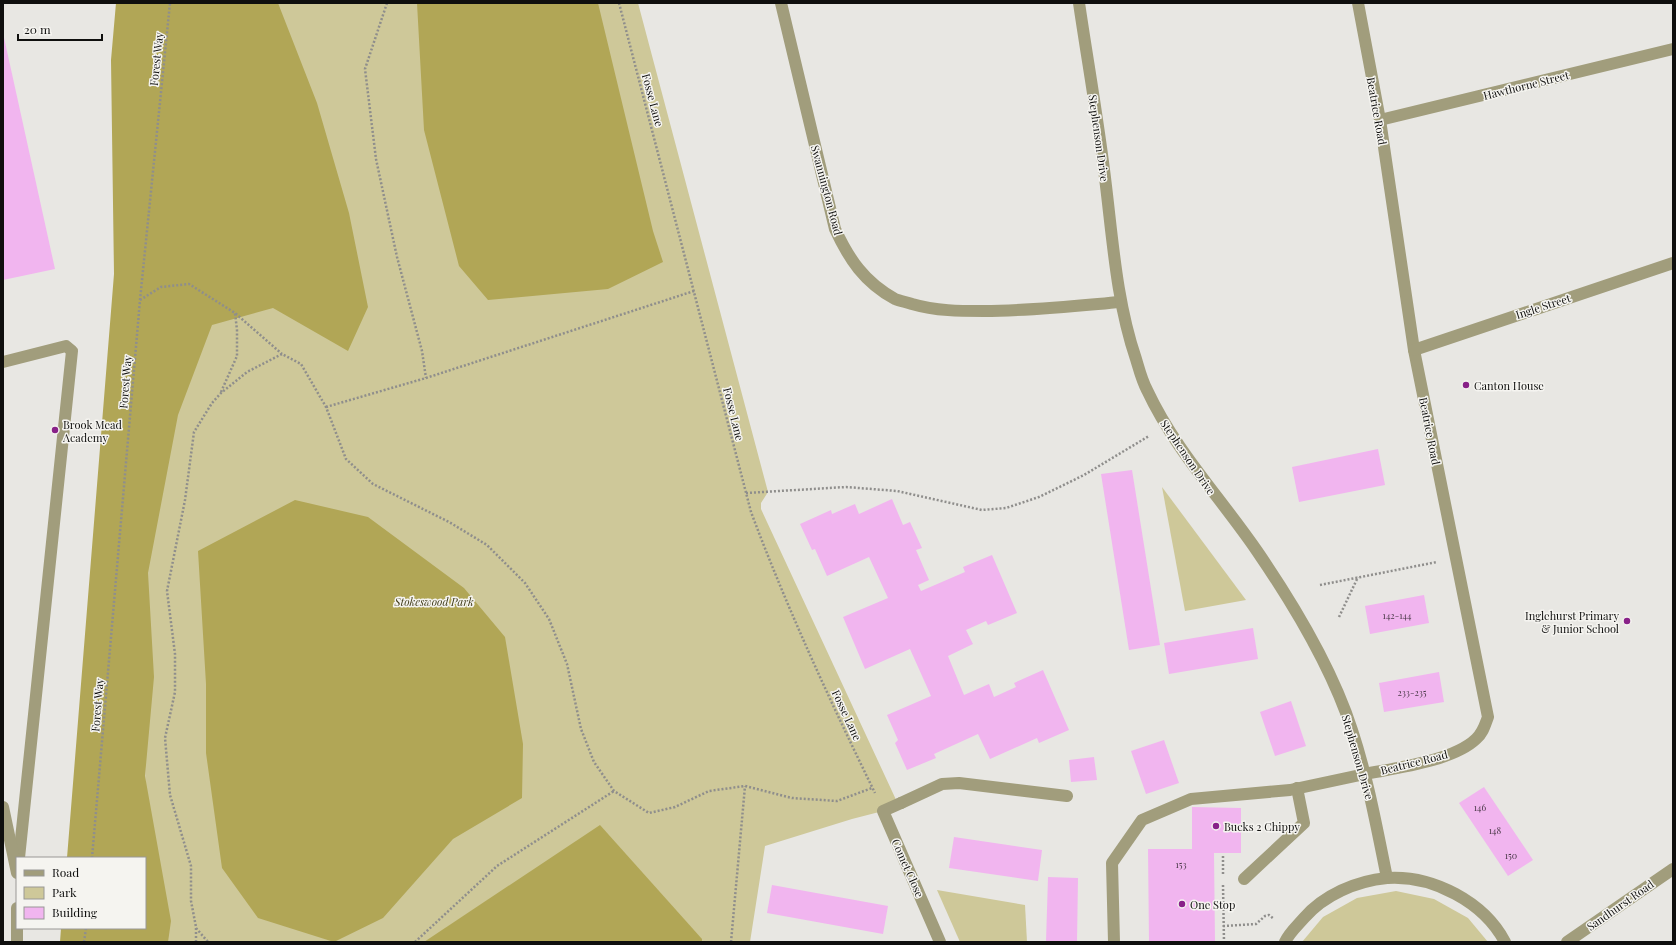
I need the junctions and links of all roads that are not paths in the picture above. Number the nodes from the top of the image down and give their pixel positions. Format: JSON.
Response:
{"nodes":[{"id":1,"x":781,"y":3,"type":"edge"},
{"id":2,"x":1079,"y":3,"type":"edge"},
{"id":3,"x":1358,"y":3,"type":"edge"},
{"id":4,"x":1673,"y":49,"type":"edge"},
{"id":5,"x":1380,"y":120,"type":"junction"},
{"id":6,"x":1673,"y":263,"type":"edge"},
{"id":7,"x":1120,"y":302,"type":"junction"},
{"id":8,"x":1414,"y":350,"type":"junction"},
{"id":9,"x":3,"y":362,"type":"edge"},
{"id":10,"x":1365,"y":774,"type":"junction"},
{"id":11,"x":1297,"y":788,"type":"junction"},
{"id":12,"x":1067,"y":796,"type":"dead end"},
{"id":13,"x":3,"y":807,"type":"edge"},
{"id":14,"x":19,"y":857,"type":"edge"},
{"id":15,"x":16,"y":868,"type":"edge"},
{"id":16,"x":1673,"y":869,"type":"edge"},
{"id":17,"x":1244,"y":878,"type":"dead end"},
{"id":18,"x":1387,"y":878,"type":"junction"},
{"id":19,"x":17,"y":929,"type":"edge"},
{"id":20,"x":17,"y":942,"type":"edge"},
{"id":21,"x":940,"y":942,"type":"edge"},
{"id":22,"x":1114,"y":942,"type":"edge"},
{"id":23,"x":1285,"y":942,"type":"edge"},
{"id":24,"x":1505,"y":942,"type":"edge"},
{"id":25,"x":1567,"y":942,"type":"edge"}],
"edges":[{"from":1,"to":7,"type":"street","name":"Swannington Road"},
{"from":2,"to":7,"type":"street","name":"Stephenson Drive"},
{"from":3,"to":5,"type":"street","name":"Beatrice Road"},
{"from":4,"to":5,"type":"street","name":"Hawthorne Street"},
{"from":5,"to":8,"type":"street","name":"Beatrice Road"},
{"from":6,"to":8,"type":"street","name":"Ingle Street"},
{"from":7,"to":10,"type":"street","name":"Stephenson Drive"},
{"from":8,"to":10,"type":"street","name":"Beatrice Road"},
{"from":9,"to":14,"type":"street"},
{"from":10,"to":11,"type":"street","name":"Beatrice Road"},
{"from":10,"to":18,"type":"street","name":"Stephenson Drive"},
{"from":11,"to":17,"type":"street"},
{"from":11,"to":22,"type":"street","name":"Beatrice Road"},
{"from":12,"to":21,"type":"street","name":"Comet Close"},
{"from":13,"to":15,"type":"street"},
{"from":16,"to":25,"type":"street","name":"Sandhurst Road"},
{"from":18,"to":23,"type":"street"},
{"from":18,"to":24,"type":"street"},
{"from":19,"to":20,"type":"street"}]}
